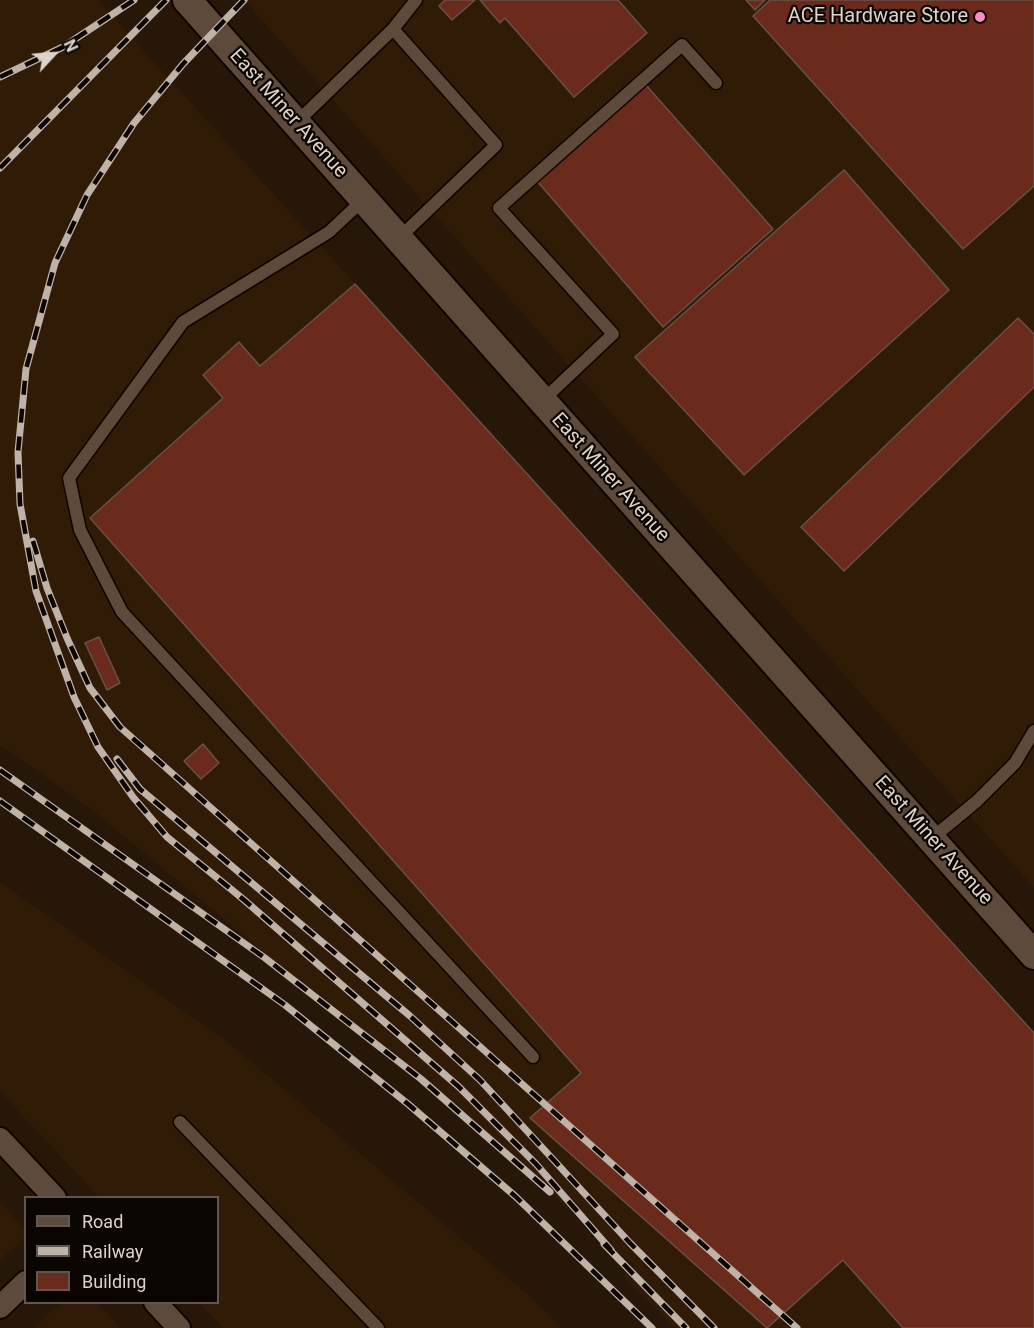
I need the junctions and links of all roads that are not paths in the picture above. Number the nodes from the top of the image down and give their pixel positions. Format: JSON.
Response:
{"nodes":[{"id":1,"x":187,"y":0,"type":"edge"},
{"id":2,"x":416,"y":0,"type":"edge"},
{"id":3,"x":393,"y":29,"type":"junction"},
{"id":4,"x":716,"y":83,"type":"dead end"},
{"id":5,"x":296,"y":123,"type":"junction"},
{"id":6,"x":363,"y":200,"type":"junction"},
{"id":7,"x":398,"y":239,"type":"junction"},
{"id":8,"x":542,"y":401,"type":"junction"},
{"id":9,"x":1034,"y":731,"type":"edge"},
{"id":10,"x":931,"y":839,"type":"junction"},
{"id":11,"x":1034,"y":955,"type":"edge"},
{"id":12,"x":533,"y":1057,"type":"dead end"},
{"id":13,"x":180,"y":1122,"type":"dead end"},
{"id":14,"x":0,"y":1139,"type":"edge"},
{"id":15,"x":54,"y":1196,"type":"edge"},
{"id":16,"x":24,"y":1284,"type":"edge"},
{"id":17,"x":156,"y":1304,"type":"edge"},
{"id":18,"x":0,"y":1307,"type":"edge"},
{"id":19,"x":179,"y":1328,"type":"edge"},
{"id":20,"x":378,"y":1328,"type":"edge"}],
"edges":[{"from":1,"to":5,"type":"street","name":"East Miner Avenue"},
{"from":2,"to":3,"type":"lane"},
{"from":3,"to":5,"type":"lane"},
{"from":3,"to":7,"type":"lane"},
{"from":4,"to":8,"type":"lane"},
{"from":5,"to":6,"type":"street","name":"East Miner Avenue"},
{"from":6,"to":7,"type":"street","name":"East Miner Avenue"},
{"from":6,"to":12,"type":"lane"},
{"from":7,"to":8,"type":"street","name":"East Miner Avenue"},
{"from":8,"to":10,"type":"street","name":"East Miner Avenue"},
{"from":9,"to":10,"type":"lane"},
{"from":10,"to":11,"type":"street","name":"East Miner Avenue"},
{"from":13,"to":20,"type":"lane"},
{"from":14,"to":15,"type":"street"},
{"from":16,"to":18,"type":"street"},
{"from":17,"to":19,"type":"street"}]}
